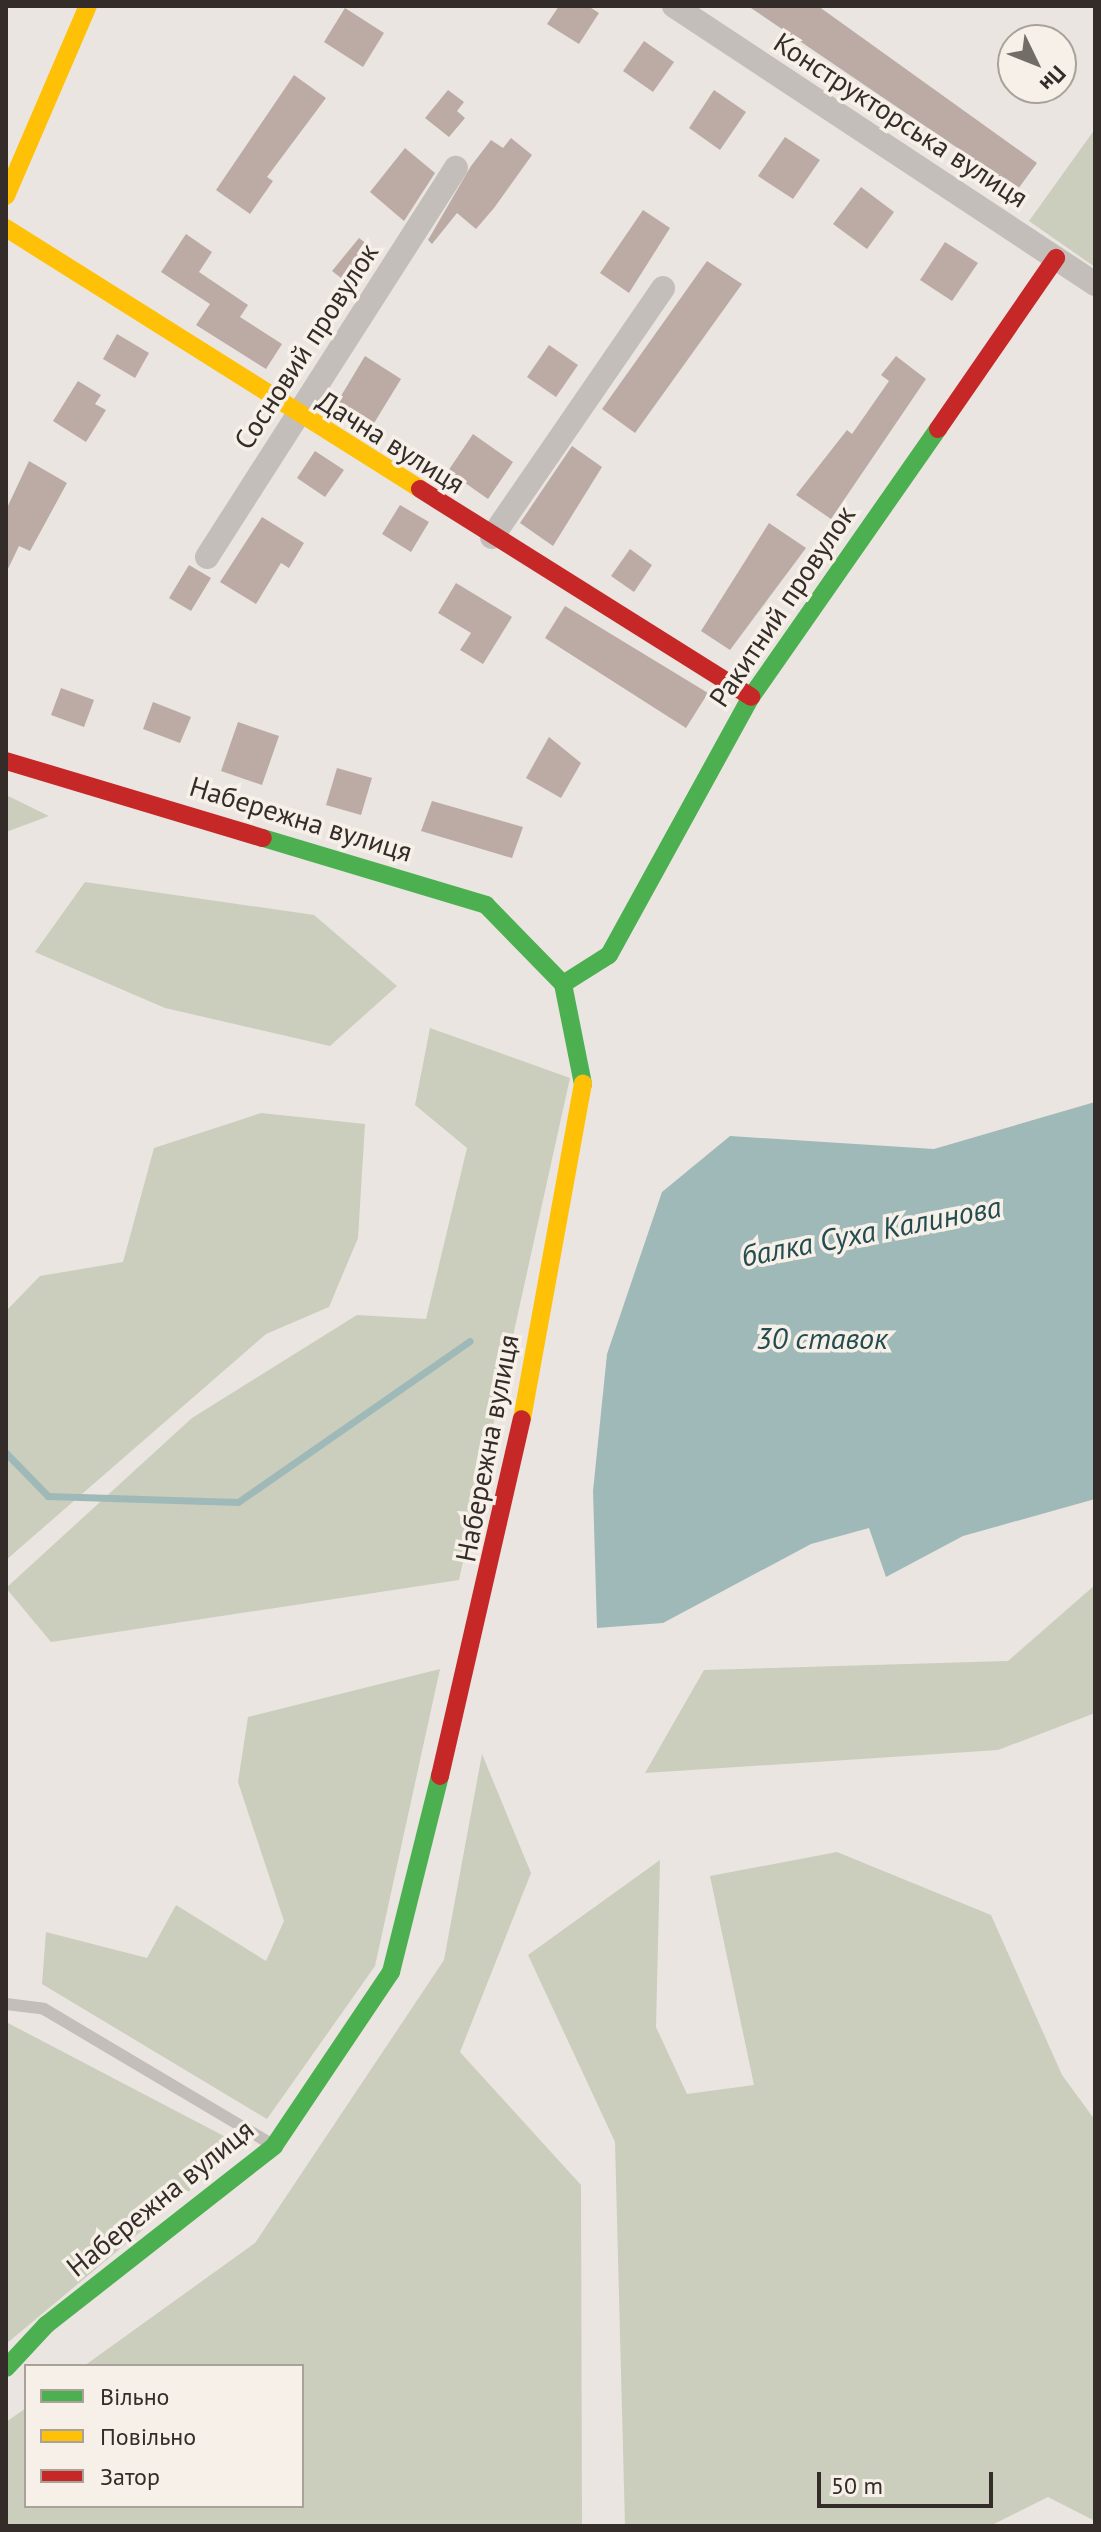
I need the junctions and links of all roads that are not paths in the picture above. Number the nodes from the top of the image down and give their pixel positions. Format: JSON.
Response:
{"nodes":[{"id":1,"x":88,"y":6,"type":"edge"},
{"id":2,"x":674,"y":6,"type":"edge"},
{"id":3,"x":456,"y":168,"type":"dead end"},
{"id":4,"x":6,"y":196,"type":"edge"},
{"id":5,"x":6,"y":228,"type":"edge"},
{"id":6,"x":1056,"y":258,"type":"junction"},
{"id":7,"x":1095,"y":284,"type":"edge"},
{"id":8,"x":663,"y":288,"type":"dead end"},
{"id":9,"x":295,"y":415,"type":"junction"},
{"id":10,"x":492,"y":537,"type":"junction"},
{"id":11,"x":207,"y":557,"type":"dead end"},
{"id":12,"x":751,"y":697,"type":"junction"},
{"id":13,"x":6,"y":761,"type":"edge"},
{"id":14,"x":563,"y":984,"type":"junction"},
{"id":15,"x":6,"y":2004,"type":"edge"},
{"id":16,"x":274,"y":2146,"type":"junction"},
{"id":17,"x":6,"y":2368,"type":"edge"}],
"edges":[{"from":1,"to":4,"type":"street"},
{"from":2,"to":6,"type":"street","name":"Конструкторська вулиця"},
{"from":3,"to":9,"type":"street","name":"Сосновий провулок"},
{"from":5,"to":9,"type":"street","name":"Дачна вулиця"},
{"from":6,"to":7,"type":"street","name":"Конструкторська вулиця"},
{"from":6,"to":12,"type":"street","name":"Ракитний провулок"},
{"from":8,"to":10,"type":"street"},
{"from":9,"to":10,"type":"street","name":"Дачна вулиця"},
{"from":9,"to":11,"type":"street","name":"Сосновий провулок"},
{"from":10,"to":12,"type":"street","name":"Дачна вулиця"},
{"from":12,"to":14,"type":"street","name":"Ракитний провулок"},
{"from":13,"to":14,"type":"street","name":"Набережна вулиця"},
{"from":14,"to":16,"type":"street","name":"Набережна вулиця"},
{"from":15,"to":16,"type":"lane"},
{"from":16,"to":17,"type":"street","name":"Набережна вулиця"}]}
